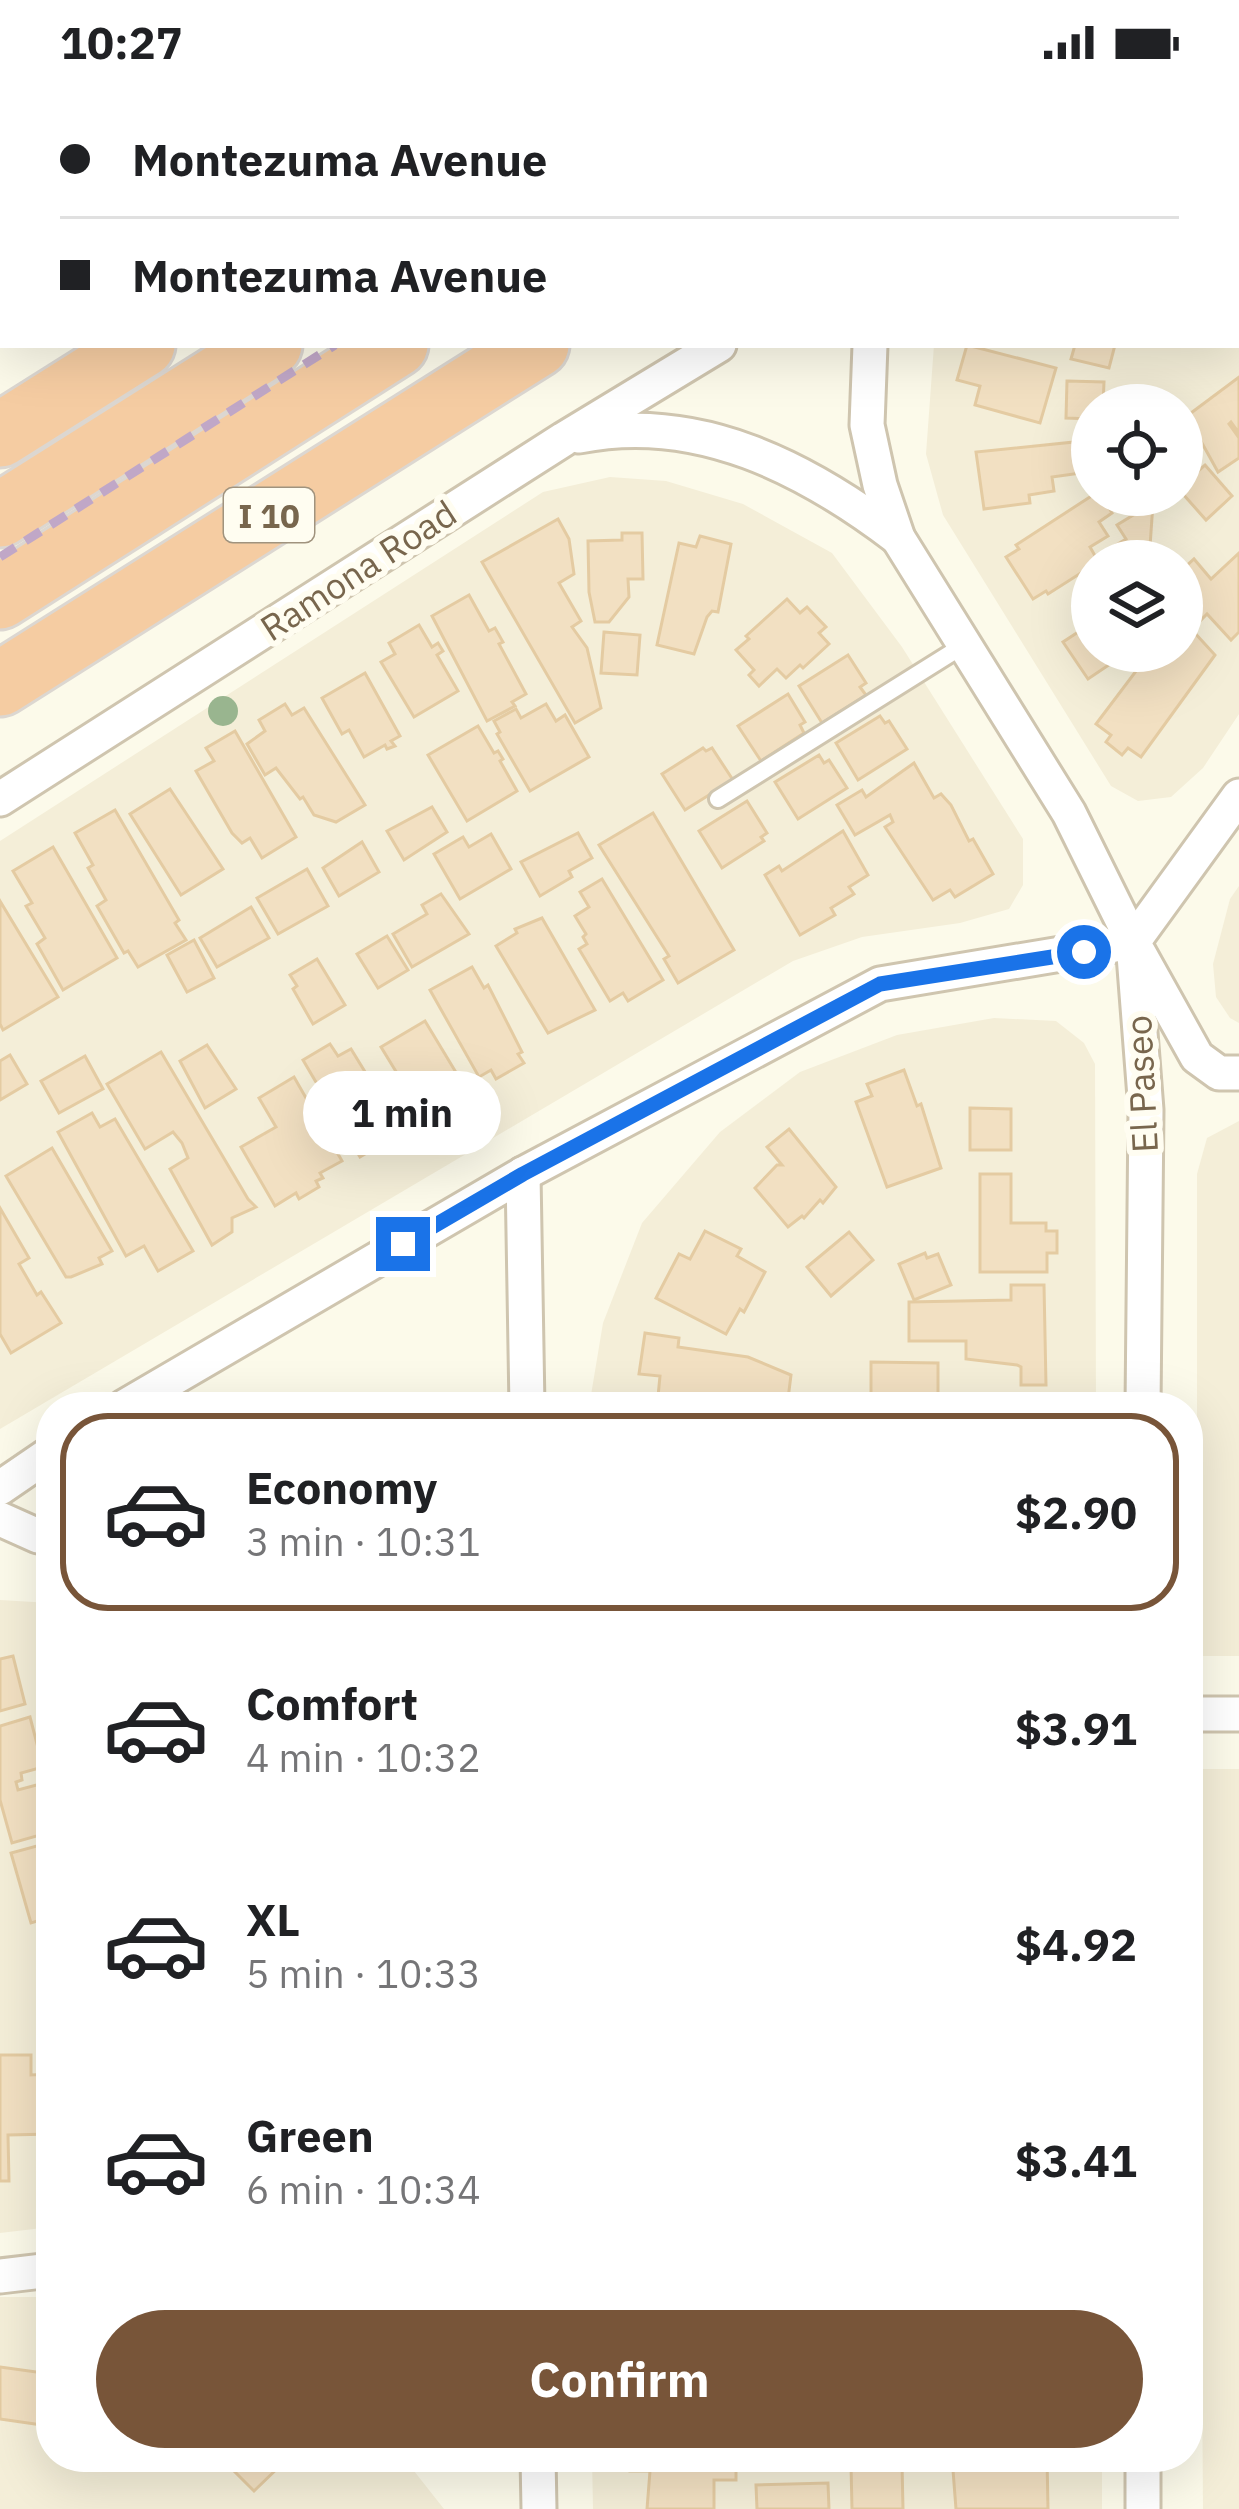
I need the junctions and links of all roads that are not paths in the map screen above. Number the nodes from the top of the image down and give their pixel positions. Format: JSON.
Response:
{"nodes":[{"id":1,"x":138,"y":348,"type":"edge"},
{"id":2,"x":265,"y":348,"type":"edge"},
{"id":3,"x":391,"y":348,"type":"edge"},
{"id":4,"x":532,"y":348,"type":"edge"},
{"id":5,"x":714,"y":348,"type":"edge"},
{"id":6,"x":871,"y":348,"type":"edge"},
{"id":7,"x":0,"y":436,"type":"edge"},
{"id":8,"x":564,"y":439,"type":"junction"},
{"id":9,"x":0,"y":515,"type":"edge"},
{"id":10,"x":898,"y":538,"type":"junction"},
{"id":11,"x":0,"y":597,"type":"edge"},
{"id":12,"x":964,"y":645,"type":"junction"},
{"id":13,"x":0,"y":684,"type":"edge"},
{"id":14,"x":1239,"y":796,"type":"edge"},
{"id":15,"x":0,"y":799,"type":"edge"},
{"id":16,"x":718,"y":799,"type":"dead end"},
{"id":17,"x":1133,"y":942,"type":"junction"},
{"id":18,"x":1239,"y":1073,"type":"edge"},
{"id":19,"x":523,"y":1174,"type":"junction"},
{"id":20,"x":150,"y":1392,"type":"edge"},
{"id":21,"x":527,"y":1392,"type":"edge"},
{"id":22,"x":1143,"y":1392,"type":"edge"},
{"id":23,"x":36,"y":1463,"type":"edge"},
{"id":24,"x":0,"y":1488,"type":"edge"},
{"id":25,"x":0,"y":1519,"type":"edge"},
{"id":26,"x":36,"y":1536,"type":"edge"},
{"id":27,"x":1203,"y":1714,"type":"edge"},
{"id":28,"x":1239,"y":1714,"type":"edge"},
{"id":29,"x":36,"y":2272,"type":"edge"},
{"id":30,"x":0,"y":2276,"type":"edge"},
{"id":31,"x":535,"y":2472,"type":"edge"},
{"id":32,"x":1143,"y":2472,"type":"edge"},
{"id":33,"x":539,"y":2509,"type":"edge"},
{"id":34,"x":1143,"y":2509,"type":"edge"}],
"edges":[{"from":1,"to":7,"type":"highway"},
{"from":2,"to":9,"type":"highway"},
{"from":3,"to":11,"type":"highway"},
{"from":4,"to":13,"type":"highway","number":"I 10"},
{"from":5,"to":8,"type":"street","name":"Ramona Road"},
{"from":6,"to":10,"type":"street","name":"El Paseo"},
{"from":8,"to":10,"type":"street","name":"El Paseo"},
{"from":8,"to":15,"type":"street","name":"Ramona Road"},
{"from":10,"to":12,"type":"street","name":"El Paseo"},
{"from":12,"to":16,"type":"lane"},
{"from":12,"to":17,"type":"street","name":"El Paseo"},
{"from":14,"to":17,"type":"street"},
{"from":17,"to":18,"type":"street"},
{"from":17,"to":19,"type":"street"},
{"from":17,"to":22,"type":"street","name":"El Paseo"},
{"from":19,"to":20,"type":"street"},
{"from":19,"to":21,"type":"street"},
{"from":23,"to":24,"type":"street"},
{"from":25,"to":26,"type":"street"},
{"from":27,"to":28,"type":"street"},
{"from":29,"to":30,"type":"street"},
{"from":31,"to":33,"type":"street"},
{"from":32,"to":34,"type":"street"}]}
